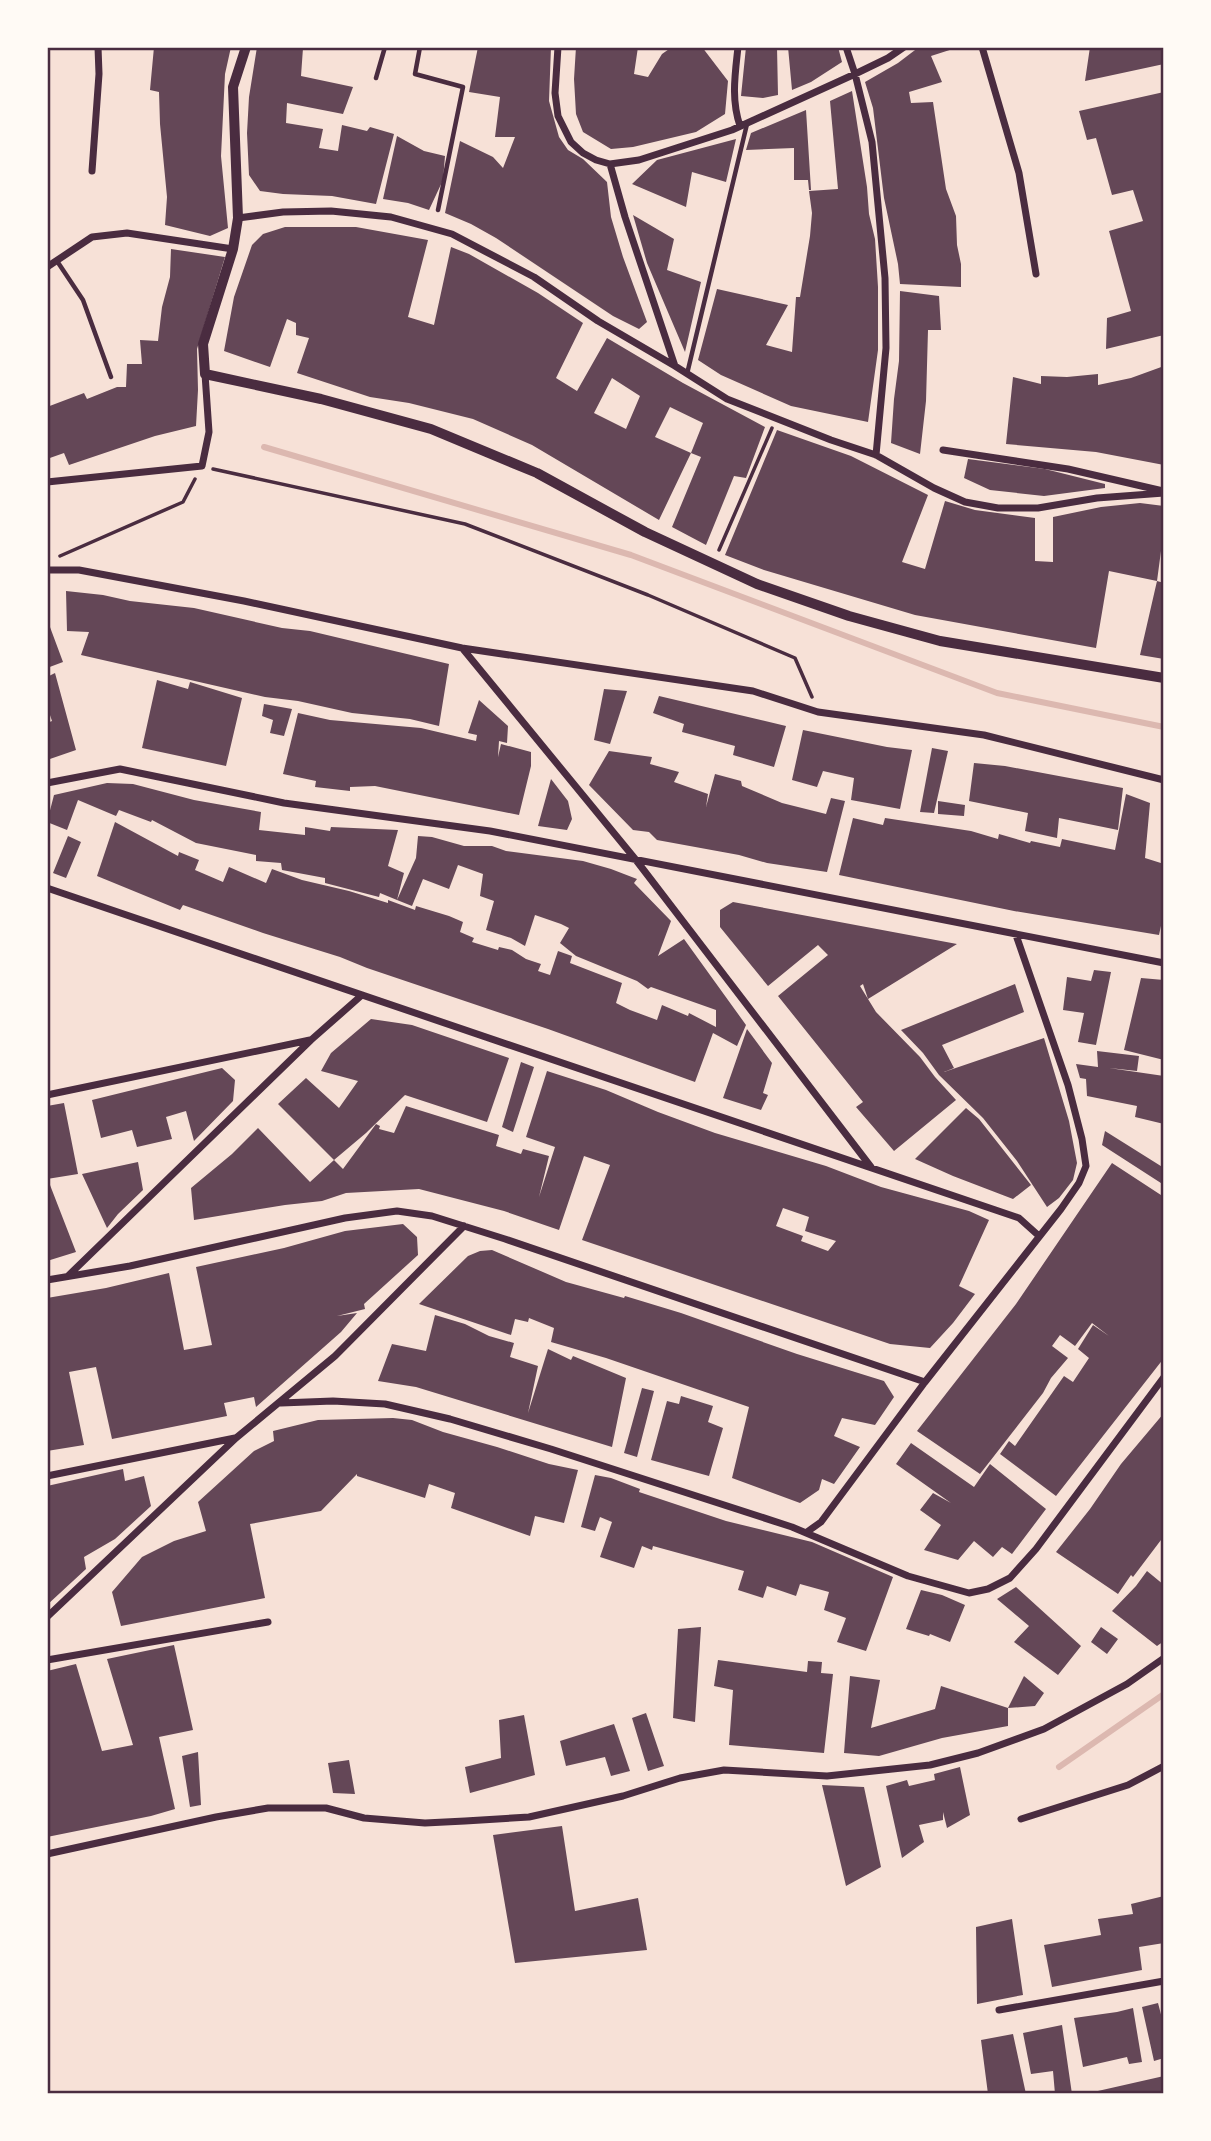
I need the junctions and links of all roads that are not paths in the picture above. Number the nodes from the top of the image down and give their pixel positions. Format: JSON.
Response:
{"nodes":[{"id":1,"x":98,"y":47,"type":"edge"},
{"id":2,"x":246,"y":47,"type":"edge"},
{"id":3,"x":385,"y":47,"type":"edge"},
{"id":4,"x":419,"y":47,"type":"edge"},
{"id":5,"x":558,"y":47,"type":"edge"},
{"id":6,"x":738,"y":47,"type":"edge"},
{"id":7,"x":846,"y":47,"type":"edge"},
{"id":8,"x":904,"y":47,"type":"edge"},
{"id":9,"x":982,"y":47,"type":"edge"},
{"id":10,"x":855,"y":74,"type":"junction"},
{"id":11,"x":376,"y":78,"type":"dead end"},
{"id":12,"x":744,"y":124,"type":"junction"},
{"id":13,"x":610,"y":164,"type":"junction"},
{"id":14,"x":92,"y":172,"type":"dead end"},
{"id":15,"x":438,"y":210,"type":"dead end"},
{"id":16,"x":237,"y":218,"type":"junction"},
{"id":17,"x":233,"y":248,"type":"junction"},
{"id":18,"x":57,"y":260,"type":"junction"},
{"id":19,"x":47,"y":267,"type":"edge"},
{"id":20,"x":1036,"y":274,"type":"dead end"},
{"id":21,"x":675,"y":366,"type":"junction"},
{"id":22,"x":205,"y":374,"type":"junction"},
{"id":23,"x":686,"y":374,"type":"junction"},
{"id":24,"x":111,"y":377,"type":"dead end"},
{"id":25,"x":943,"y":450,"type":"dead end"},
{"id":26,"x":876,"y":456,"type":"junction"},
{"id":27,"x":47,"y":482,"type":"edge"},
{"id":28,"x":1164,"y":493,"type":"edge"},
{"id":29,"x":47,"y":570,"type":"edge"},
{"id":30,"x":462,"y":648,"type":"junction"},
{"id":31,"x":1164,"y":678,"type":"edge"},
{"id":32,"x":1163,"y":782,"type":"edge"},
{"id":33,"x":47,"y":783,"type":"edge"},
{"id":34,"x":636,"y":860,"type":"junction"},
{"id":35,"x":47,"y":888,"type":"edge"},
{"id":36,"x":1016,"y":935,"type":"junction"},
{"id":37,"x":1164,"y":963,"type":"edge"},
{"id":38,"x":362,"y":995,"type":"junction"},
{"id":39,"x":311,"y":1040,"type":"junction"},
{"id":40,"x":47,"y":1095,"type":"edge"},
{"id":41,"x":871,"y":1168,"type":"junction"},
{"id":42,"x":464,"y":1226,"type":"junction"},
{"id":43,"x":1039,"y":1236,"type":"junction"},
{"id":44,"x":69,"y":1276,"type":"junction"},
{"id":45,"x":47,"y":1280,"type":"edge"},
{"id":46,"x":1164,"y":1377,"type":"edge"},
{"id":47,"x":925,"y":1382,"type":"junction"},
{"id":48,"x":281,"y":1403,"type":"junction"},
{"id":49,"x":236,"y":1438,"type":"junction"},
{"id":50,"x":47,"y":1476,"type":"edge"},
{"id":51,"x":807,"y":1532,"type":"junction"},
{"id":52,"x":47,"y":1617,"type":"edge"},
{"id":53,"x":268,"y":1622,"type":"dead end"},
{"id":54,"x":1164,"y":1658,"type":"edge"},
{"id":55,"x":47,"y":1660,"type":"edge"},
{"id":56,"x":1164,"y":1766,"type":"edge"},
{"id":57,"x":1021,"y":1819,"type":"dead end"},
{"id":58,"x":47,"y":1854,"type":"edge"},
{"id":59,"x":1164,"y":1982,"type":"edge"},
{"id":60,"x":999,"y":2010,"type":"dead end"}],
"edges":[{"from":1,"to":14,"type":"street"},
{"from":2,"to":16,"type":"street"},
{"from":3,"to":11,"type":"lane"},
{"from":4,"to":15,"type":"lane"},
{"from":5,"to":13,"type":"street"},
{"from":6,"to":12,"type":"street"},
{"from":7,"to":10,"type":"street"},
{"from":8,"to":10,"type":"street"},
{"from":9,"to":20,"type":"street"},
{"from":10,"to":12,"type":"street"},
{"from":10,"to":26,"type":"street"},
{"from":12,"to":13,"type":"street"},
{"from":12,"to":23,"type":"lane"},
{"from":13,"to":21,"type":"street"},
{"from":16,"to":17,"type":"street"},
{"from":16,"to":21,"type":"street"},
{"from":17,"to":18,"type":"street"},
{"from":17,"to":22,"type":"street"},
{"from":18,"to":19,"type":"street"},
{"from":18,"to":24,"type":"lane"},
{"from":21,"to":23,"type":"street"},
{"from":22,"to":27,"type":"street"},
{"from":22,"to":31,"type":"street"},
{"from":23,"to":26,"type":"street"},
{"from":25,"to":28,"type":"street"},
{"from":26,"to":28,"type":"street"},
{"from":29,"to":30,"type":"street"},
{"from":30,"to":32,"type":"street"},
{"from":30,"to":34,"type":"street"},
{"from":33,"to":34,"type":"street"},
{"from":34,"to":36,"type":"street"},
{"from":34,"to":41,"type":"street"},
{"from":35,"to":38,"type":"street"},
{"from":36,"to":37,"type":"street"},
{"from":36,"to":43,"type":"street"},
{"from":38,"to":39,"type":"street"},
{"from":38,"to":41,"type":"street"},
{"from":39,"to":40,"type":"street"},
{"from":39,"to":44,"type":"street"},
{"from":41,"to":43,"type":"street"},
{"from":42,"to":44,"type":"street"},
{"from":42,"to":47,"type":"street"},
{"from":42,"to":48,"type":"street"},
{"from":43,"to":47,"type":"street"},
{"from":44,"to":45,"type":"street"},
{"from":46,"to":51,"type":"street"},
{"from":47,"to":51,"type":"street"},
{"from":48,"to":49,"type":"street"},
{"from":48,"to":51,"type":"street"},
{"from":49,"to":50,"type":"street"},
{"from":49,"to":52,"type":"street"},
{"from":53,"to":55,"type":"street"},
{"from":54,"to":58,"type":"street"},
{"from":56,"to":57,"type":"street"},
{"from":59,"to":60,"type":"street"}]}
